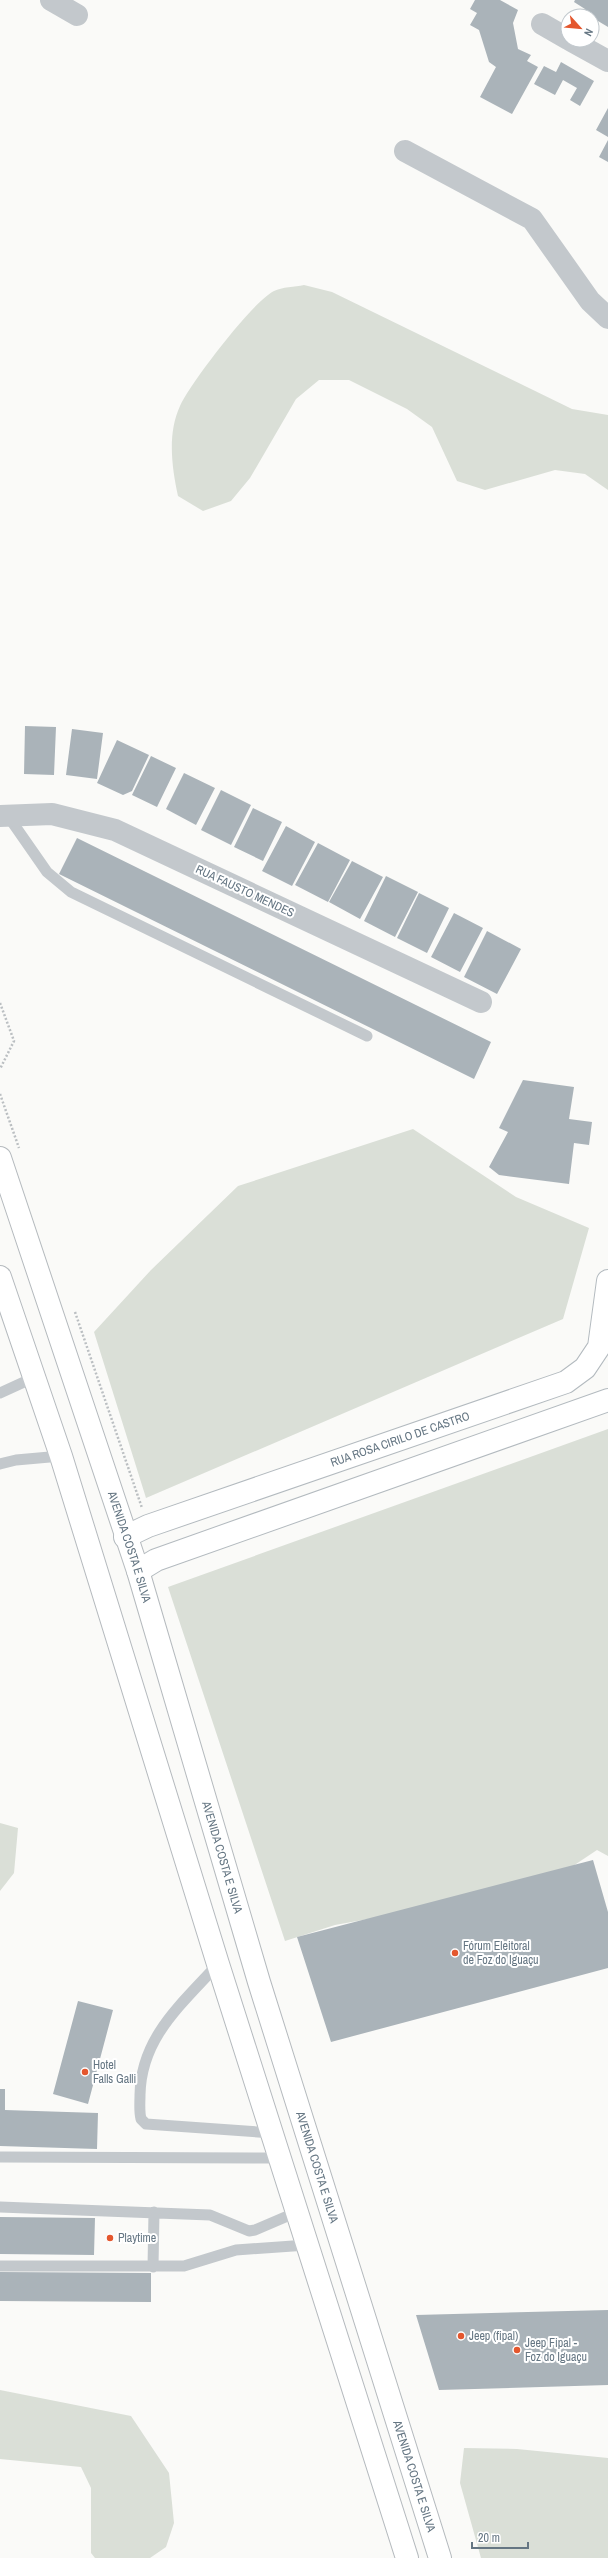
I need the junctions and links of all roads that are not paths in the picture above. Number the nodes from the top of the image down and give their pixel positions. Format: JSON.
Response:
{"nodes":[{"id":1,"x":51,"y":0,"type":"edge"},
{"id":2,"x":77,"y":15,"type":"dead end"},
{"id":3,"x":542,"y":24,"type":"dead end"},
{"id":4,"x":560,"y":34,"type":"edge"},
{"id":5,"x":585,"y":48,"type":"edge"},
{"id":6,"x":608,"y":61,"type":"edge"},
{"id":7,"x":406,"y":151,"type":"dead end"},
{"id":8,"x":608,"y":318,"type":"edge"},
{"id":9,"x":4,"y":816,"type":"edge"},
{"id":10,"x":481,"y":1002,"type":"dead end"},
{"id":11,"x":367,"y":1036,"type":"dead end"},
{"id":12,"x":0,"y":1158,"type":"edge"},
{"id":13,"x":0,"y":1277,"type":"edge"},
{"id":14,"x":608,"y":1281,"type":"edge"},
{"id":15,"x":604,"y":1352,"type":"edge"},
{"id":16,"x":35,"y":1376,"type":"junction"},
{"id":17,"x":0,"y":1393,"type":"edge"},
{"id":18,"x":608,"y":1400,"type":"edge"},
{"id":19,"x":61,"y":1456,"type":"junction"},
{"id":20,"x":0,"y":1464,"type":"edge"},
{"id":21,"x":126,"y":1537,"type":"junction"},
{"id":22,"x":138,"y":1571,"type":"junction"},
{"id":23,"x":218,"y":1964,"type":"junction"},
{"id":24,"x":273,"y":2133,"type":"junction"},
{"id":25,"x":0,"y":2157,"type":"edge"},
{"id":26,"x":280,"y":2158,"type":"junction"},
{"id":27,"x":0,"y":2207,"type":"edge"},
{"id":28,"x":154,"y":2212,"type":"junction"},
{"id":29,"x":297,"y":2212,"type":"junction"},
{"id":30,"x":307,"y":2245,"type":"junction"},
{"id":31,"x":0,"y":2266,"type":"edge"},
{"id":32,"x":153,"y":2267,"type":"junction"},
{"id":33,"x":407,"y":2558,"type":"edge"},
{"id":34,"x":440,"y":2558,"type":"edge"}],
"edges":[{"from":1,"to":2,"type":"street"},
{"from":3,"to":4,"type":"street"},
{"from":5,"to":6,"type":"street"},
{"from":7,"to":8,"type":"street"},
{"from":9,"to":10,"type":"street","name":"RUA FAUSTO MENDES"},
{"from":9,"to":11,"type":"lane"},
{"from":12,"to":21,"type":"main road","name":"AVENIDA COSTA E SILVA"},
{"from":13,"to":16,"type":"main road"},
{"from":14,"to":15,"type":"main road","name":"RUA ROSA CIRILO DE CASTRO"},
{"from":15,"to":21,"type":"main road","name":"RUA ROSA CIRILO DE CASTRO"},
{"from":16,"to":17,"type":"lane"},
{"from":16,"to":19,"type":"main road"},
{"from":18,"to":22,"type":"main road"},
{"from":19,"to":20,"type":"lane"},
{"from":19,"to":23,"type":"main road"},
{"from":21,"to":22,"type":"main road","name":"AVENIDA COSTA E SILVA"},
{"from":22,"to":34,"type":"main road","name":"AVENIDA COSTA E SILVA"},
{"from":23,"to":24,"type":"main road"},
{"from":23,"to":24,"type":"lane"},
{"from":24,"to":26,"type":"main road"},
{"from":25,"to":26,"type":"lane"},
{"from":26,"to":29,"type":"main road"},
{"from":27,"to":28,"type":"lane"},
{"from":28,"to":29,"type":"lane"},
{"from":28,"to":32,"type":"lane"},
{"from":29,"to":30,"type":"main road"},
{"from":30,"to":32,"type":"lane"},
{"from":30,"to":33,"type":"main road"},
{"from":31,"to":32,"type":"lane"}]}
